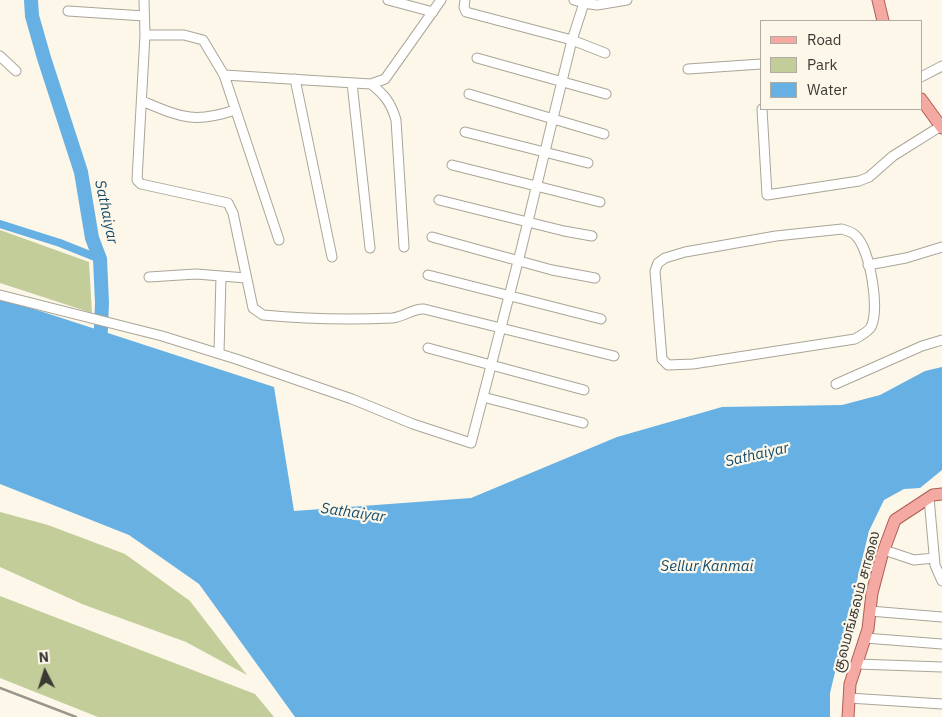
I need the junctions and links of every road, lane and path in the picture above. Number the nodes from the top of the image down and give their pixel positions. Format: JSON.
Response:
{"nodes":[{"id":1,"x":144,"y":0,"type":"edge"},
{"id":2,"x":388,"y":0,"type":"edge"},
{"id":3,"x":441,"y":0,"type":"edge"},
{"id":4,"x":465,"y":0,"type":"edge"},
{"id":5,"x":574,"y":0,"type":"edge"},
{"id":6,"x":627,"y":0,"type":"edge"},
{"id":7,"x":878,"y":0,"type":"edge"},
{"id":8,"x":584,"y":3,"type":"junction"},
{"id":9,"x":68,"y":12,"type":"dead end"},
{"id":10,"x":432,"y":12,"type":"junction"},
{"id":11,"x":144,"y":16,"type":"junction"},
{"id":12,"x":883,"y":20,"type":"edge"},
{"id":13,"x":145,"y":34,"type":"junction"},
{"id":14,"x":572,"y":40,"type":"junction"},
{"id":15,"x":605,"y":52,"type":"dead end"},
{"id":16,"x":0,"y":56,"type":"edge"},
{"id":17,"x":477,"y":58,"type":"dead end"},
{"id":18,"x":760,"y":64,"type":"edge"},
{"id":19,"x":942,"y":66,"type":"edge"},
{"id":20,"x":688,"y":69,"type":"dead end"},
{"id":21,"x":16,"y":71,"type":"dead end"},
{"id":22,"x":224,"y":75,"type":"junction"},
{"id":23,"x":922,"y":76,"type":"edge"},
{"id":24,"x":296,"y":79,"type":"junction"},
{"id":25,"x":561,"y":81,"type":"junction"},
{"id":26,"x":352,"y":83,"type":"junction"},
{"id":27,"x":371,"y":84,"type":"junction"},
{"id":28,"x":468,"y":94,"type":"dead end"},
{"id":29,"x":606,"y":94,"type":"dead end"},
{"id":30,"x":922,"y":100,"type":"edge"},
{"id":31,"x":142,"y":101,"type":"junction"},
{"id":32,"x":235,"y":110,"type":"junction"},
{"id":33,"x":762,"y":110,"type":"edge"},
{"id":34,"x":553,"y":117,"type":"junction"},
{"id":35,"x":942,"y":127,"type":"edge"},
{"id":36,"x":465,"y":132,"type":"dead end"},
{"id":37,"x":604,"y":134,"type":"dead end"},
{"id":38,"x":544,"y":154,"type":"junction"},
{"id":39,"x":588,"y":163,"type":"dead end"},
{"id":40,"x":452,"y":165,"type":"dead end"},
{"id":41,"x":536,"y":187,"type":"junction"},
{"id":42,"x":439,"y":200,"type":"dead end"},
{"id":43,"x":600,"y":202,"type":"dead end"},
{"id":44,"x":528,"y":222,"type":"junction"},
{"id":45,"x":592,"y":236,"type":"dead end"},
{"id":46,"x":432,"y":237,"type":"dead end"},
{"id":47,"x":279,"y":240,"type":"dead end"},
{"id":48,"x":404,"y":246,"type":"dead end"},
{"id":49,"x":942,"y":247,"type":"edge"},
{"id":50,"x":370,"y":248,"type":"dead end"},
{"id":51,"x":332,"y":257,"type":"dead end"},
{"id":52,"x":518,"y":260,"type":"junction"},
{"id":53,"x":868,"y":265,"type":"junction"},
{"id":54,"x":428,"y":274,"type":"dead end"},
{"id":55,"x":149,"y":276,"type":"dead end"},
{"id":56,"x":220,"y":276,"type":"junction"},
{"id":57,"x":246,"y":278,"type":"junction"},
{"id":58,"x":595,"y":278,"type":"dead end"},
{"id":59,"x":0,"y":295,"type":"edge"},
{"id":60,"x":509,"y":296,"type":"junction"},
{"id":61,"x":601,"y":319,"type":"dead end"},
{"id":62,"x":502,"y":327,"type":"junction"},
{"id":63,"x":942,"y":340,"type":"edge"},
{"id":64,"x":428,"y":348,"type":"dead end"},
{"id":65,"x":219,"y":353,"type":"junction"},
{"id":66,"x":614,"y":356,"type":"dead end"},
{"id":67,"x":491,"y":366,"type":"junction"},
{"id":68,"x":836,"y":384,"type":"dead end"},
{"id":69,"x":584,"y":390,"type":"dead end"},
{"id":70,"x":483,"y":397,"type":"junction"},
{"id":71,"x":582,"y":424,"type":"dead end"},
{"id":72,"x":934,"y":496,"type":"edge"},
{"id":73,"x":884,"y":550,"type":"junction"},
{"id":74,"x":934,"y":558,"type":"junction"},
{"id":75,"x":942,"y":580,"type":"edge"},
{"id":76,"x":870,"y":611,"type":"junction"},
{"id":77,"x":942,"y":617,"type":"edge"},
{"id":78,"x":865,"y":638,"type":"junction"},
{"id":79,"x":942,"y":644,"type":"edge"},
{"id":80,"x":857,"y":664,"type":"junction"},
{"id":81,"x":942,"y":668,"type":"edge"},
{"id":82,"x":849,"y":698,"type":"junction"},
{"id":83,"x":942,"y":704,"type":"edge"},
{"id":84,"x":848,"y":717,"type":"edge"}],
"edges":[{"from":1,"to":11,"type":"street"},
{"from":2,"to":10,"type":"street"},
{"from":3,"to":10,"type":"street"},
{"from":4,"to":14,"type":"street"},
{"from":5,"to":8,"type":"street"},
{"from":6,"to":8,"type":"street"},
{"from":7,"to":12,"type":"main road"},
{"from":8,"to":14,"type":"street"},
{"from":9,"to":11,"type":"street"},
{"from":10,"to":27,"type":"street"},
{"from":11,"to":13,"type":"street"},
{"from":13,"to":22,"type":"street"},
{"from":13,"to":31,"type":"street"},
{"from":14,"to":15,"type":"street"},
{"from":14,"to":25,"type":"street"},
{"from":16,"to":21,"type":"street"},
{"from":17,"to":25,"type":"street"},
{"from":18,"to":20,"type":"street"},
{"from":19,"to":23,"type":"street"},
{"from":22,"to":24,"type":"street"},
{"from":22,"to":32,"type":"street"},
{"from":24,"to":26,"type":"street"},
{"from":24,"to":51,"type":"street"},
{"from":25,"to":29,"type":"street"},
{"from":25,"to":34,"type":"street"},
{"from":26,"to":27,"type":"street"},
{"from":26,"to":50,"type":"street"},
{"from":27,"to":48,"type":"street"},
{"from":28,"to":34,"type":"street"},
{"from":30,"to":35,"type":"main road"},
{"from":31,"to":32,"type":"street"},
{"from":31,"to":57,"type":"street"},
{"from":32,"to":47,"type":"street"},
{"from":33,"to":35,"type":"street"},
{"from":34,"to":37,"type":"street"},
{"from":34,"to":38,"type":"street"},
{"from":36,"to":38,"type":"street"},
{"from":38,"to":39,"type":"street"},
{"from":38,"to":41,"type":"street"},
{"from":40,"to":41,"type":"street"},
{"from":41,"to":43,"type":"street"},
{"from":41,"to":44,"type":"street"},
{"from":42,"to":44,"type":"street"},
{"from":44,"to":45,"type":"street"},
{"from":44,"to":52,"type":"street"},
{"from":46,"to":52,"type":"street"},
{"from":49,"to":53,"type":"street"},
{"from":52,"to":58,"type":"street"},
{"from":52,"to":60,"type":"street"},
{"from":53,"to":53,"type":"street"},
{"from":54,"to":60,"type":"street"},
{"from":55,"to":56,"type":"street"},
{"from":56,"to":57,"type":"street"},
{"from":56,"to":65,"type":"street"},
{"from":57,"to":62,"type":"street"},
{"from":59,"to":65,"type":"street"},
{"from":60,"to":61,"type":"street"},
{"from":60,"to":62,"type":"street"},
{"from":62,"to":66,"type":"street"},
{"from":62,"to":67,"type":"street"},
{"from":63,"to":68,"type":"street"},
{"from":64,"to":67,"type":"street"},
{"from":65,"to":70,"type":"street"},
{"from":67,"to":69,"type":"street"},
{"from":67,"to":70,"type":"street"},
{"from":70,"to":71,"type":"street"},
{"from":72,"to":73,"type":"main road","name":"குலமங்கலம் சாலை"},
{"from":72,"to":74,"type":"street"},
{"from":73,"to":74,"type":"street"},
{"from":73,"to":76,"type":"main road","name":"குலமங்கலம் சாலை"},
{"from":74,"to":75,"type":"street"},
{"from":76,"to":77,"type":"street"},
{"from":76,"to":78,"type":"main road","name":"குலமங்கலம் சாலை"},
{"from":78,"to":79,"type":"street"},
{"from":78,"to":80,"type":"main road","name":"குலமங்கலம் சாலை"},
{"from":80,"to":81,"type":"street"},
{"from":80,"to":82,"type":"main road","name":"குலமங்கலம் சாலை"},
{"from":82,"to":83,"type":"street"},
{"from":82,"to":84,"type":"main road","name":"குலமங்கலம் சாலை"}]}
